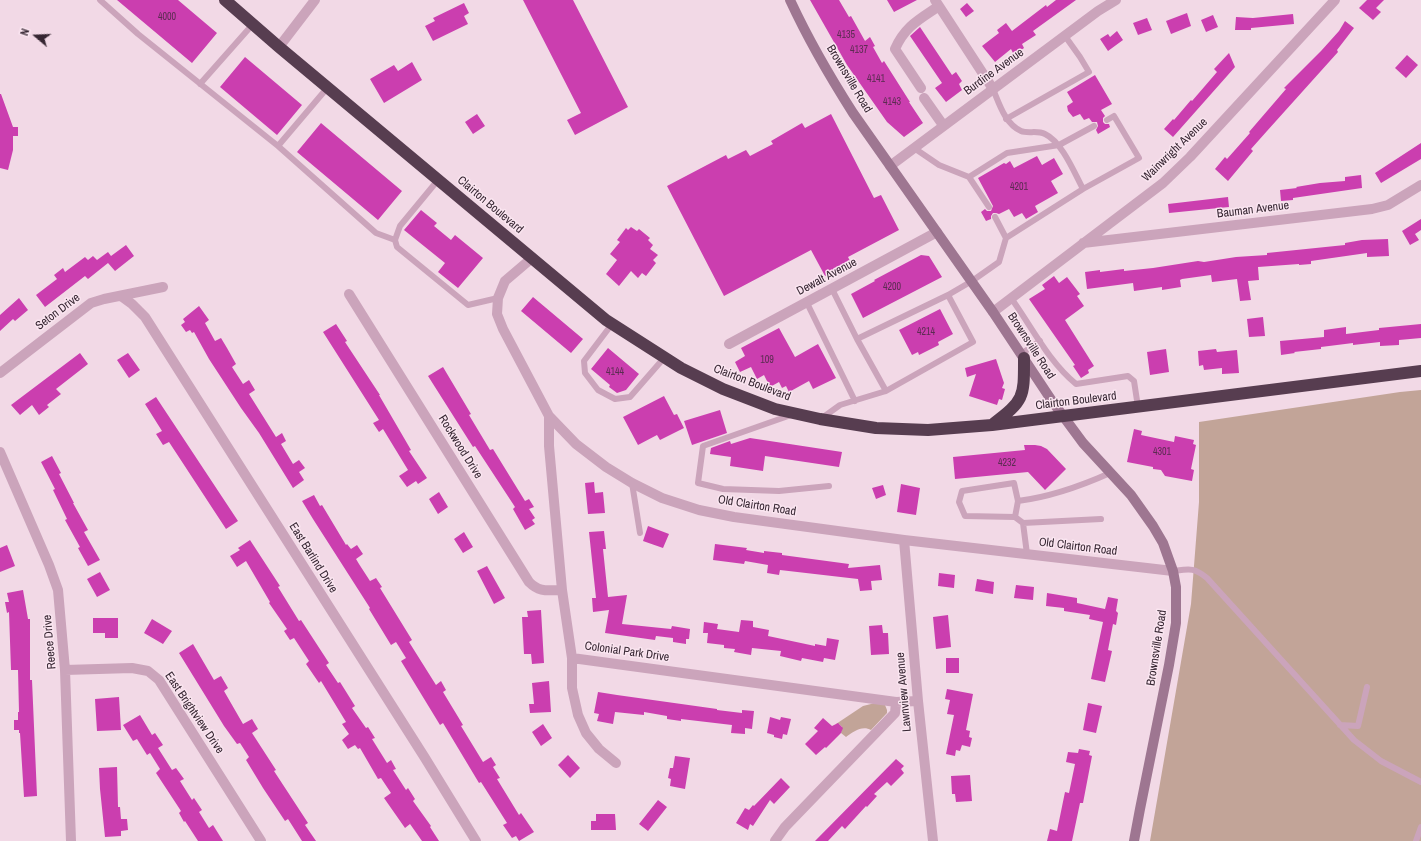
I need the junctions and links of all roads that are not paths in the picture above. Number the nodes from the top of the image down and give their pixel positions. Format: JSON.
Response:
{"nodes":[{"id":1,"x":100,"y":0,"type":"edge"},
{"id":2,"x":225,"y":0,"type":"edge"},
{"id":3,"x":315,"y":0,"type":"edge"},
{"id":4,"x":790,"y":0,"type":"edge"},
{"id":5,"x":1116,"y":0,"type":"edge"},
{"id":6,"x":1335,"y":0,"type":"edge"},
{"id":7,"x":937,"y":3,"type":"edge"},
{"id":8,"x":253,"y":24,"type":"junction"},
{"id":9,"x":1065,"y":36,"type":"junction"},
{"id":10,"x":279,"y":46,"type":"junction"},
{"id":11,"x":200,"y":84,"type":"junction"},
{"id":12,"x":328,"y":87,"type":"junction"},
{"id":13,"x":993,"y":88,"type":"junction"},
{"id":14,"x":1006,"y":119,"type":"junction"},
{"id":15,"x":1106,"y":120,"type":"dead end"},
{"id":16,"x":943,"y":125,"type":"junction"},
{"id":17,"x":1094,"y":126,"type":"dead end"},
{"id":18,"x":1059,"y":145,"type":"junction"},
{"id":19,"x":278,"y":146,"type":"junction"},
{"id":20,"x":914,"y":148,"type":"junction"},
{"id":21,"x":890,"y":166,"type":"junction"},
{"id":22,"x":970,"y":177,"type":"junction"},
{"id":23,"x":438,"y":180,"type":"junction"},
{"id":24,"x":1421,"y":185,"type":"edge"},
{"id":25,"x":1083,"y":189,"type":"junction"},
{"id":26,"x":989,"y":207,"type":"dead end"},
{"id":27,"x":995,"y":217,"type":"dead end"},
{"id":28,"x":937,"y":232,"type":"junction"},
{"id":29,"x":1006,"y":238,"type":"junction"},
{"id":30,"x":395,"y":240,"type":"junction"},
{"id":31,"x":1083,"y":243,"type":"junction"},
{"id":32,"x":532,"y":258,"type":"junction"},
{"id":33,"x":972,"y":281,"type":"junction"},
{"id":34,"x":163,"y":287,"type":"dead end"},
{"id":35,"x":832,"y":289,"type":"junction"},
{"id":36,"x":349,"y":294,"type":"dead end"},
{"id":37,"x":948,"y":295,"type":"junction"},
{"id":38,"x":121,"y":296,"type":"junction"},
{"id":39,"x":498,"y":298,"type":"junction"},
{"id":40,"x":1011,"y":298,"type":"junction"},
{"id":41,"x":807,"y":303,"type":"junction"},
{"id":42,"x":993,"y":312,"type":"junction"},
{"id":43,"x":612,"y":324,"type":"junction"},
{"id":44,"x":857,"y":339,"type":"junction"},
{"id":45,"x":1040,"y":341,"type":"junction"},
{"id":46,"x":729,"y":344,"type":"dead end"},
{"id":47,"x":1022,"y":356,"type":"junction"},
{"id":48,"x":664,"y":358,"type":"junction"},
{"id":49,"x":1421,"y":371,"type":"edge"},
{"id":50,"x":0,"y":373,"type":"edge"},
{"id":51,"x":886,"y":391,"type":"junction"},
{"id":52,"x":855,"y":401,"type":"junction"},
{"id":53,"x":1138,"y":407,"type":"junction"},
{"id":54,"x":794,"y":414,"type":"junction"},
{"id":55,"x":549,"y":416,"type":"junction"},
{"id":56,"x":1063,"y":416,"type":"junction"},
{"id":57,"x":820,"y":419,"type":"junction"},
{"id":58,"x":992,"y":425,"type":"junction"},
{"id":59,"x":0,"y":452,"type":"edge"},
{"id":60,"x":1110,"y":473,"type":"junction"},
{"id":61,"x":632,"y":483,"type":"junction"},
{"id":62,"x":829,"y":486,"type":"dead end"},
{"id":63,"x":1018,"y":501,"type":"junction"},
{"id":64,"x":1016,"y":517,"type":"junction"},
{"id":65,"x":1100,"y":519,"type":"dead end"},
{"id":66,"x":1023,"y":523,"type":"junction"},
{"id":67,"x":640,"y":533,"type":"dead end"},
{"id":68,"x":904,"y":540,"type":"junction"},
{"id":69,"x":1027,"y":554,"type":"junction"},
{"id":70,"x":1173,"y":571,"type":"junction"},
{"id":71,"x":562,"y":590,"type":"junction"},
{"id":72,"x":572,"y":658,"type":"junction"},
{"id":73,"x":66,"y":670,"type":"junction"},
{"id":74,"x":1366,"y":687,"type":"dead end"},
{"id":75,"x":918,"y":701,"type":"junction"},
{"id":76,"x":896,"y":702,"type":"junction"},
{"id":77,"x":1340,"y":725,"type":"junction"},
{"id":78,"x":616,"y":763,"type":"dead end"},
{"id":79,"x":1421,"y":782,"type":"edge"},
{"id":80,"x":1421,"y":828,"type":"edge"},
{"id":81,"x":71,"y":841,"type":"edge"},
{"id":82,"x":261,"y":841,"type":"edge"},
{"id":83,"x":476,"y":841,"type":"edge"},
{"id":84,"x":775,"y":841,"type":"edge"},
{"id":85,"x":933,"y":841,"type":"edge"},
{"id":86,"x":1134,"y":841,"type":"edge"},
{"id":87,"x":1416,"y":841,"type":"edge"}],
"edges":[{"from":1,"to":11,"type":"lane"},
{"from":2,"to":8,"type":"highway","name":"Clairton Boulevard"},
{"from":3,"to":10,"type":"street"},
{"from":4,"to":21,"type":"main road","name":"Brownsville Road"},
{"from":5,"to":9,"type":"street","name":"Burdine Avenue"},
{"from":6,"to":31,"type":"street","name":"Wainwright Avenue"},
{"from":7,"to":13,"type":"street"},
{"from":7,"to":16,"type":"street"},
{"from":8,"to":10,"type":"highway","name":"Clairton Boulevard"},
{"from":8,"to":11,"type":"lane"},
{"from":9,"to":13,"type":"street","name":"Burdine Avenue"},
{"from":9,"to":14,"type":"lane"},
{"from":10,"to":12,"type":"highway","name":"Clairton Boulevard"},
{"from":11,"to":19,"type":"lane"},
{"from":12,"to":19,"type":"lane"},
{"from":12,"to":23,"type":"highway","name":"Clairton Boulevard"},
{"from":13,"to":14,"type":"lane"},
{"from":13,"to":16,"type":"street","name":"Burdine Avenue"},
{"from":14,"to":18,"type":"lane"},
{"from":15,"to":25,"type":"lane"},
{"from":16,"to":20,"type":"street","name":"Burdine Avenue"},
{"from":17,"to":18,"type":"lane"},
{"from":18,"to":22,"type":"lane"},
{"from":18,"to":25,"type":"lane"},
{"from":19,"to":30,"type":"lane"},
{"from":20,"to":21,"type":"street","name":"Burdine Avenue"},
{"from":20,"to":22,"type":"lane"},
{"from":21,"to":28,"type":"main road","name":"Brownsville Road"},
{"from":22,"to":26,"type":"lane"},
{"from":23,"to":30,"type":"lane"},
{"from":23,"to":32,"type":"highway","name":"Clairton Boulevard"},
{"from":24,"to":31,"type":"street","name":"Bauman Avenue"},
{"from":25,"to":29,"type":"lane"},
{"from":27,"to":29,"type":"lane"},
{"from":28,"to":33,"type":"main road","name":"Brownsville Road"},
{"from":28,"to":35,"type":"street","name":"Dewalt Avenue"},
{"from":29,"to":33,"type":"lane"},
{"from":30,"to":39,"type":"lane"},
{"from":31,"to":40,"type":"street","name":"Wainwright Avenue"},
{"from":32,"to":39,"type":"street","name":"Old Clairton Road"},
{"from":32,"to":43,"type":"highway","name":"Clairton Boulevard"},
{"from":33,"to":37,"type":"lane"},
{"from":33,"to":42,"type":"main road","name":"Brownsville Road"},
{"from":34,"to":38,"type":"street","name":"Seton Drive"},
{"from":35,"to":41,"type":"street","name":"Dewalt Avenue"},
{"from":35,"to":44,"type":"lane"},
{"from":36,"to":71,"type":"street","name":"Rockwood Drive"},
{"from":37,"to":44,"type":"lane"},
{"from":37,"to":51,"type":"lane"},
{"from":38,"to":50,"type":"street","name":"Seton Drive"},
{"from":38,"to":83,"type":"street","name":"East Barlind Drive"},
{"from":39,"to":55,"type":"street","name":"Old Clairton Road"},
{"from":40,"to":42,"type":"street","name":"Wainwright Avenue"},
{"from":40,"to":45,"type":"lane"},
{"from":41,"to":46,"type":"street","name":"Dewalt Avenue"},
{"from":41,"to":52,"type":"lane"},
{"from":42,"to":47,"type":"main road","name":"Brownsville Road"},
{"from":43,"to":48,"type":"highway","name":"Clairton Boulevard"},
{"from":43,"to":48,"type":"lane"},
{"from":44,"to":51,"type":"lane"},
{"from":45,"to":47,"type":"lane"},
{"from":45,"to":53,"type":"lane"},
{"from":47,"to":56,"type":"main road","name":"Brownsville Road"},
{"from":47,"to":58,"type":"highway"},
{"from":48,"to":54,"type":"highway","name":"Clairton Boulevard"},
{"from":49,"to":53,"type":"highway","name":"Clairton Boulevard"},
{"from":51,"to":52,"type":"lane"},
{"from":52,"to":57,"type":"lane"},
{"from":53,"to":56,"type":"highway","name":"Clairton Boulevard"},
{"from":54,"to":57,"type":"highway","name":"Clairton Boulevard"},
{"from":54,"to":62,"type":"lane"},
{"from":55,"to":61,"type":"street","name":"Old Clairton Road"},
{"from":55,"to":71,"type":"street","name":"Colonial Park Drive"},
{"from":56,"to":58,"type":"highway","name":"Clairton Boulevard"},
{"from":56,"to":60,"type":"main road","name":"Brownsville Road"},
{"from":57,"to":58,"type":"highway","name":"Clairton Boulevard"},
{"from":59,"to":73,"type":"street","name":"Reece Drive"},
{"from":60,"to":63,"type":"lane"},
{"from":60,"to":70,"type":"main road","name":"Brownsville Road"},
{"from":61,"to":67,"type":"lane"},
{"from":61,"to":68,"type":"street","name":"Old Clairton Road"},
{"from":63,"to":64,"type":"lane"},
{"from":63,"to":64,"type":"lane"},
{"from":64,"to":66,"type":"lane"},
{"from":65,"to":66,"type":"lane"},
{"from":66,"to":69,"type":"lane"},
{"from":68,"to":69,"type":"street","name":"Old Clairton Road"},
{"from":68,"to":75,"type":"street","name":"Lawnview Avenue"},
{"from":69,"to":70,"type":"street","name":"Old Clairton Road"},
{"from":70,"to":77,"type":"lane"},
{"from":70,"to":86,"type":"main road","name":"Brownsville Road"},
{"from":71,"to":72,"type":"street","name":"Colonial Park Drive"},
{"from":72,"to":76,"type":"street","name":"Colonial Park Drive"},
{"from":72,"to":78,"type":"street"},
{"from":73,"to":81,"type":"street","name":"Reece Drive"},
{"from":73,"to":82,"type":"street","name":"East Brightview Drive"},
{"from":74,"to":77,"type":"lane"},
{"from":75,"to":76,"type":"street","name":"Colonial Park Drive"},
{"from":75,"to":85,"type":"street","name":"Lawnview Avenue"},
{"from":76,"to":84,"type":"street"},
{"from":77,"to":79,"type":"lane"},
{"from":80,"to":87,"type":"lane"}]}
